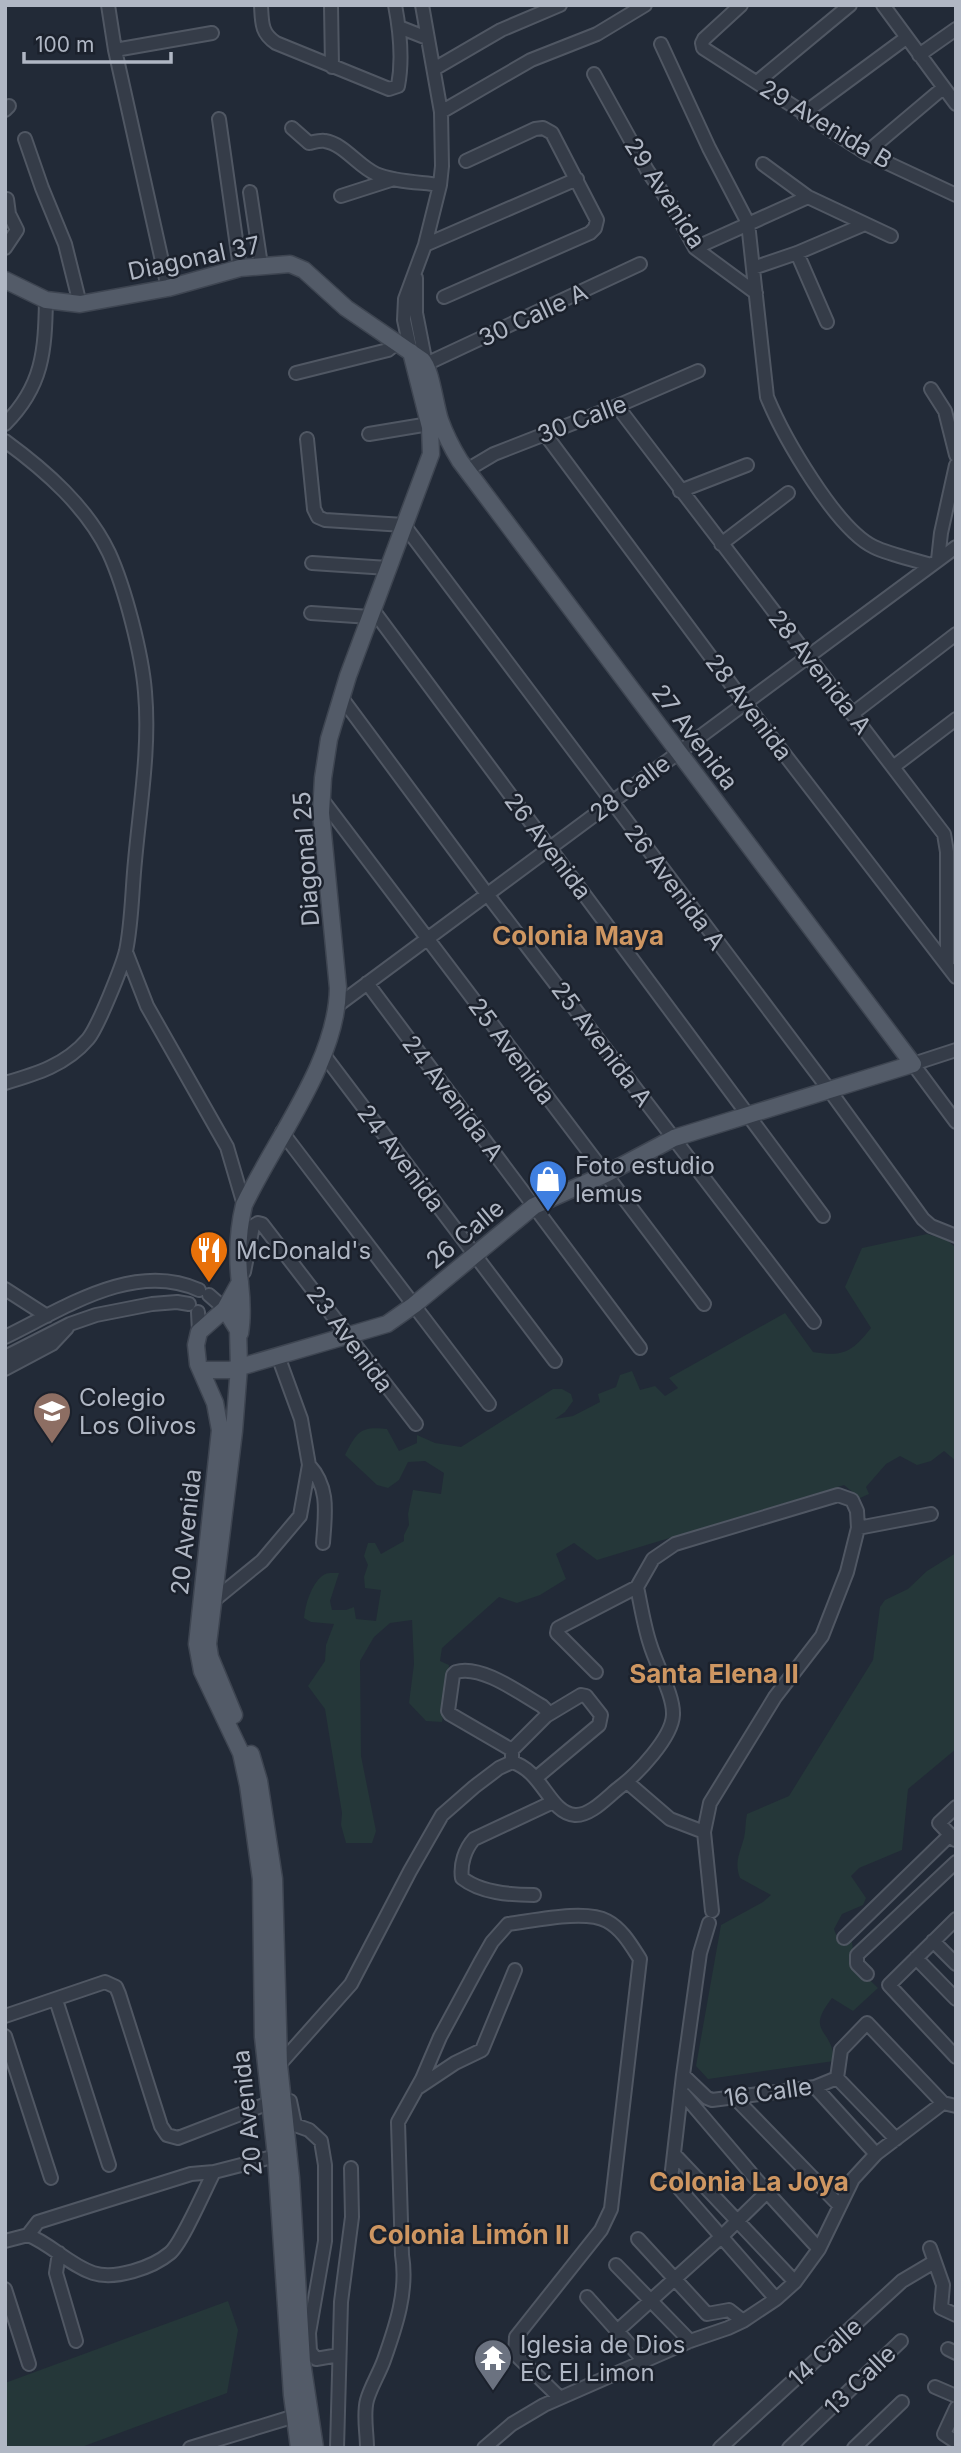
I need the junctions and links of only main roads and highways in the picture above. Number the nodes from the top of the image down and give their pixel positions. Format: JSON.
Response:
{"nodes":[{"id":1,"x":5,"y":279,"type":"edge"},
{"id":2,"x":404,"y":348,"type":"junction"},
{"id":3,"x":426,"y":364,"type":"joint"},
{"id":4,"x":449,"y":442,"type":"junction"},
{"id":5,"x":432,"y":446,"type":"junction"},
{"id":6,"x":913,"y":1064,"type":"joint"},
{"id":7,"x":240,"y":1282,"type":"junction"},
{"id":8,"x":225,"y":1309,"type":"junction"},
{"id":9,"x":239,"y":1335,"type":"junction"},
{"id":10,"x":239,"y":1367,"type":"junction"},
{"id":11,"x":201,"y":1370,"type":"junction"},
{"id":12,"x":276,"y":2102,"type":"junction"},
{"id":13,"x":299,"y":2448,"type":"edge"},
{"id":14,"x":315,"y":2448,"type":"edge"}],
"edges":[{"from":1,"to":2,"type":"main road","name":"Diagonal 37"},
{"from":2,"to":3,"type":"main road","name":"Diagonal 37"},
{"from":2,"to":5,"type":"main road","name":"Diagonal 25"},
{"from":3,"to":4,"type":"main road","name":"27 Avenida"},
{"from":4,"to":5,"type":"main road"},
{"from":4,"to":6,"type":"main road","name":"27 Avenida"},
{"from":5,"to":7,"type":"main road","name":"Diagonal 25"},
{"from":6,"to":10,"type":"main road","name":"26 Calle"},
{"from":7,"to":8,"type":"main road","name":"Diagonal 25"},
{"from":7,"to":9,"type":"main road","name":"Diagonal 25"},
{"from":8,"to":9,"type":"main road","name":"20 Avenida"},
{"from":8,"to":11,"type":"main road","name":"20 Avenida"},
{"from":9,"to":10,"type":"main road","name":"20 Avenida"},
{"from":10,"to":11,"type":"main road","name":"26 Calle"},
{"from":10,"to":12,"type":"main road","name":"20 Avenida"},
{"from":11,"to":12,"type":"main road","name":"20 Avenida"},
{"from":12,"to":13,"type":"main road","name":"20 Avenida"},
{"from":12,"to":14,"type":"main road","name":"20 Avenida"}]}
